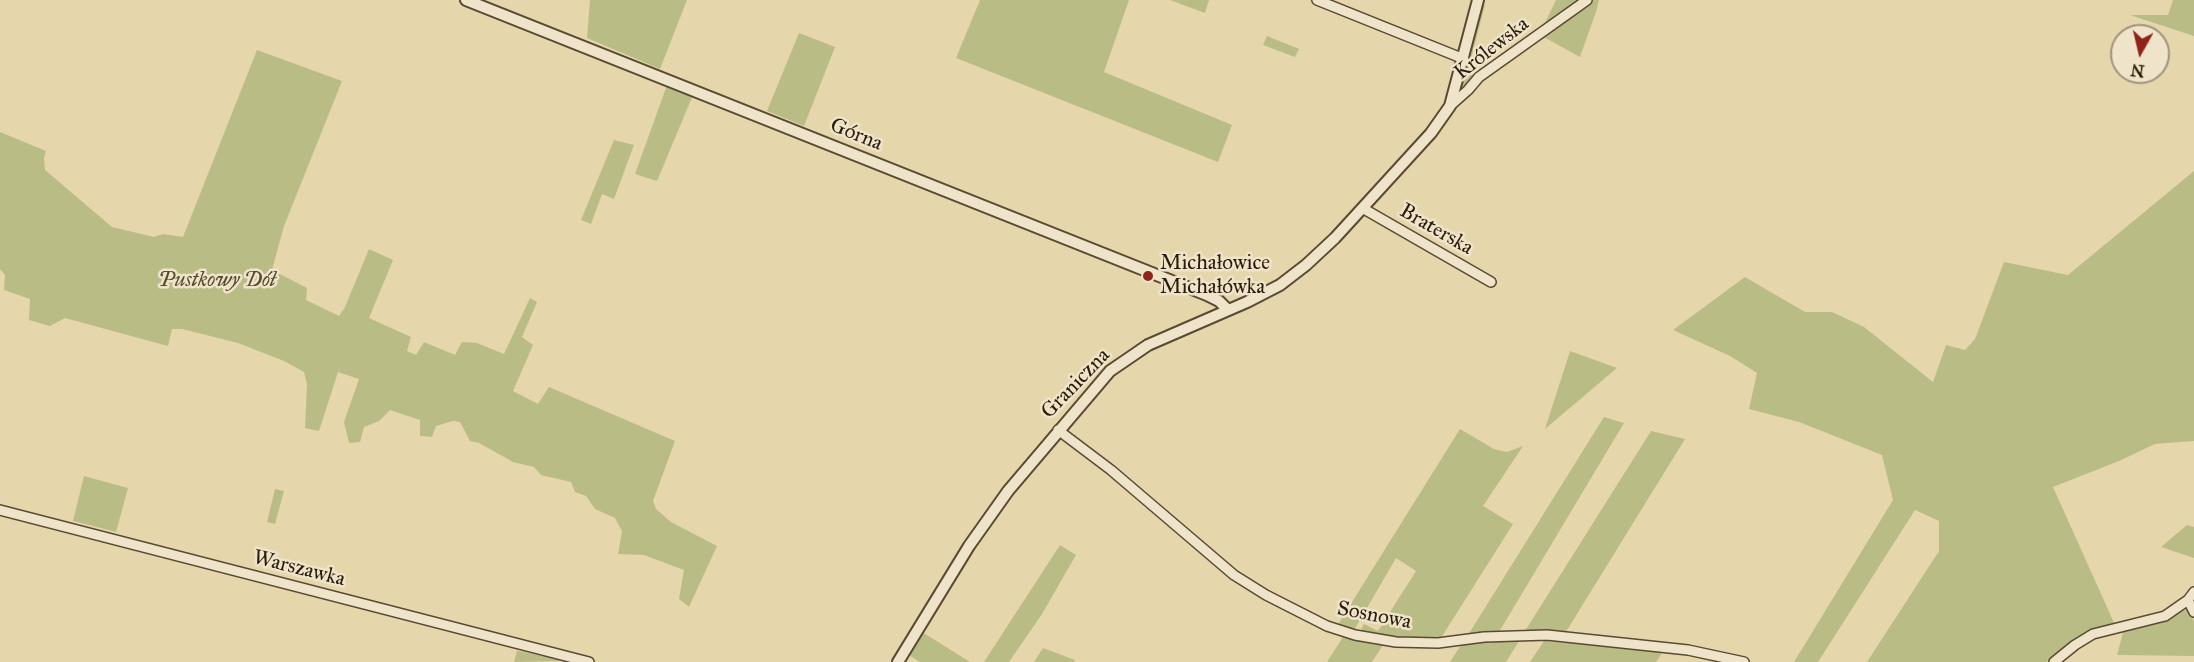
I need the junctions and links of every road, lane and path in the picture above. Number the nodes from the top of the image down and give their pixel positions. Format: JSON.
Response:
{"nodes":[{"id":1,"x":466,"y":0,"type":"edge"},
{"id":2,"x":1317,"y":0,"type":"edge"},
{"id":3,"x":1478,"y":0,"type":"edge"},
{"id":4,"x":1587,"y":0,"type":"edge"},
{"id":5,"x":1464,"y":59,"type":"junction"},
{"id":6,"x":1450,"y":106,"type":"junction"},
{"id":7,"x":1364,"y":209,"type":"junction"},
{"id":8,"x":1491,"y":282,"type":"dead end"},
{"id":9,"x":1228,"y":310,"type":"junction"},
{"id":10,"x":1058,"y":430,"type":"junction"},
{"id":11,"x":0,"y":510,"type":"edge"},
{"id":12,"x":2191,"y":596,"type":"edge"},
{"id":13,"x":2194,"y":612,"type":"edge"},
{"id":14,"x":589,"y":662,"type":"edge"},
{"id":15,"x":898,"y":662,"type":"edge"},
{"id":16,"x":1744,"y":662,"type":"edge"},
{"id":17,"x":2054,"y":662,"type":"edge"}],
"edges":[{"from":1,"to":9,"type":"street","name":"Górna"},
{"from":2,"to":5,"type":"street"},
{"from":3,"to":5,"type":"street","name":"Graniczna"},
{"from":4,"to":6,"type":"street","name":"Królewska"},
{"from":5,"to":6,"type":"street","name":"Graniczna"},
{"from":6,"to":7,"type":"street","name":"Graniczna"},
{"from":7,"to":8,"type":"street","name":"Braterska"},
{"from":7,"to":9,"type":"street","name":"Graniczna"},
{"from":9,"to":10,"type":"street","name":"Graniczna"},
{"from":10,"to":15,"type":"street","name":"Graniczna"},
{"from":10,"to":16,"type":"street","name":"Sosnowa"},
{"from":11,"to":14,"type":"street","name":"Warszawka"},
{"from":12,"to":13,"type":"street"},
{"from":12,"to":17,"type":"street"}]}
